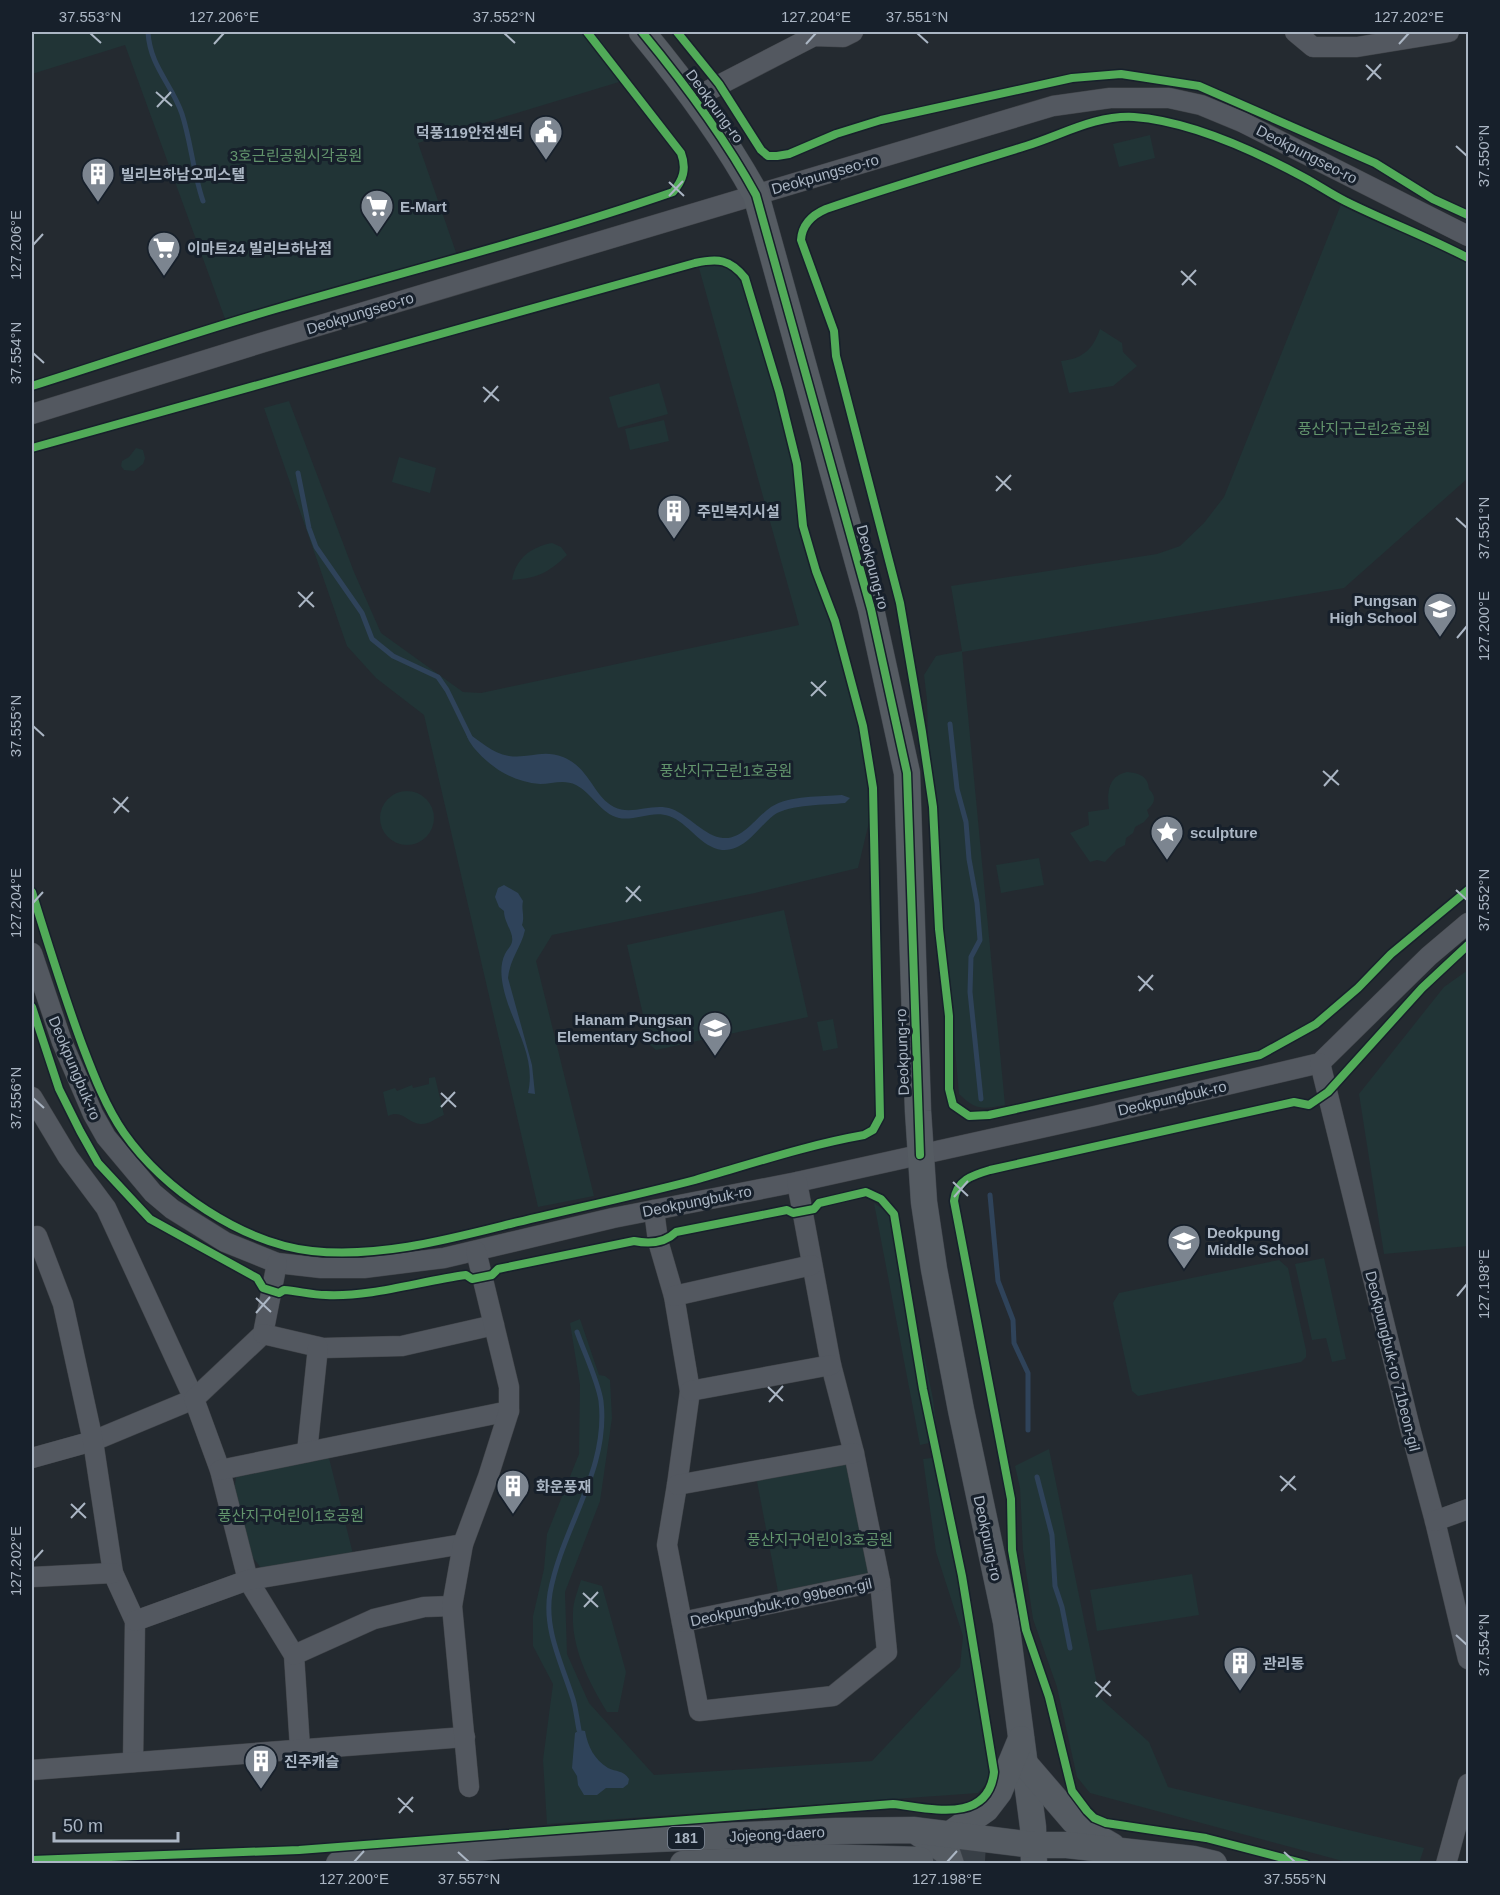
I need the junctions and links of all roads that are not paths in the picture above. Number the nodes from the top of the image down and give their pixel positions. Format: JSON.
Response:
{"nodes":[{"id":1,"x":642,"y":32,"type":"edge"},
{"id":2,"x":853,"y":32,"type":"edge"},
{"id":3,"x":1294,"y":32,"type":"edge"},
{"id":4,"x":1449,"y":32,"type":"edge"},
{"id":5,"x":694,"y":98,"type":"junction"},
{"id":6,"x":756,"y":195,"type":"junction"},
{"id":7,"x":1468,"y":236,"type":"edge"},
{"id":8,"x":32,"y":414,"type":"edge"},
{"id":9,"x":1468,"y":922,"type":"edge"},
{"id":10,"x":32,"y":953,"type":"edge"},
{"id":11,"x":1320,"y":1063,"type":"junction"},
{"id":12,"x":32,"y":1097,"type":"edge"},
{"id":13,"x":920,"y":1155,"type":"junction"},
{"id":14,"x":797,"y":1182,"type":"junction"},
{"id":15,"x":654,"y":1210,"type":"junction"},
{"id":16,"x":32,"y":1237,"type":"edge"},
{"id":17,"x":476,"y":1251,"type":"junction"},
{"id":18,"x":277,"y":1263,"type":"junction"},
{"id":19,"x":812,"y":1265,"type":"junction"},
{"id":20,"x":674,"y":1296,"type":"junction"},
{"id":21,"x":494,"y":1325,"type":"junction"},
{"id":22,"x":262,"y":1334,"type":"junction"},
{"id":23,"x":318,"y":1347,"type":"junction"},
{"id":24,"x":831,"y":1365,"type":"junction"},
{"id":25,"x":690,"y":1391,"type":"junction"},
{"id":26,"x":194,"y":1399,"type":"junction"},
{"id":27,"x":509,"y":1411,"type":"junction"},
{"id":28,"x":93,"y":1441,"type":"junction"},
{"id":29,"x":308,"y":1452,"type":"junction"},
{"id":30,"x":854,"y":1453,"type":"junction"},
{"id":31,"x":32,"y":1458,"type":"edge"},
{"id":32,"x":220,"y":1470,"type":"junction"},
{"id":33,"x":677,"y":1485,"type":"junction"},
{"id":34,"x":1468,"y":1509,"type":"edge"},
{"id":35,"x":1435,"y":1521,"type":"junction"},
{"id":36,"x":463,"y":1544,"type":"junction"},
{"id":37,"x":113,"y":1573,"type":"junction"},
{"id":38,"x":32,"y":1577,"type":"edge"},
{"id":39,"x":248,"y":1580,"type":"junction"},
{"id":40,"x":880,"y":1581,"type":"junction"},
{"id":41,"x":452,"y":1606,"type":"junction"},
{"id":42,"x":135,"y":1621,"type":"junction"},
{"id":43,"x":682,"y":1622,"type":"junction"},
{"id":44,"x":294,"y":1655,"type":"junction"},
{"id":45,"x":1468,"y":1659,"type":"edge"},
{"id":46,"x":465,"y":1737,"type":"junction"},
{"id":47,"x":300,"y":1748,"type":"junction"},
{"id":48,"x":1023,"y":1751,"type":"junction"},
{"id":49,"x":133,"y":1762,"type":"junction"},
{"id":50,"x":32,"y":1770,"type":"edge"},
{"id":51,"x":1468,"y":1784,"type":"edge"},
{"id":52,"x":469,"y":1787,"type":"dead end"},
{"id":53,"x":913,"y":1830,"type":"junction"},
{"id":54,"x":948,"y":1835,"type":"junction"},
{"id":55,"x":1120,"y":1851,"type":"junction"},
{"id":56,"x":1033,"y":1854,"type":"edge"},
{"id":57,"x":920,"y":1860,"type":"dead end"},
{"id":58,"x":1196,"y":1862,"type":"edge"},
{"id":59,"x":339,"y":1863,"type":"edge"},
{"id":60,"x":683,"y":1863,"type":"edge"},
{"id":61,"x":951,"y":1863,"type":"edge"},
{"id":62,"x":1446,"y":1863,"type":"edge"}],
"edges":[{"from":1,"to":5,"type":"main road","name":"Deokpung-ro"},
{"from":2,"to":5,"type":"street"},
{"from":3,"to":4,"type":"street"},
{"from":5,"to":6,"type":"main road","name":"Deokpung-ro"},
{"from":6,"to":7,"type":"street","name":"Deokpungseo-ro"},
{"from":6,"to":8,"type":"street","name":"Deokpungseo-ro"},
{"from":6,"to":13,"type":"main road","name":"Deokpung-ro"},
{"from":9,"to":11,"type":"street","name":"Deokpungbuk-ro"},
{"from":10,"to":18,"type":"street","name":"Deokpungbuk-ro"},
{"from":11,"to":13,"type":"street","name":"Deokpungbuk-ro"},
{"from":11,"to":35,"type":"street","name":"Deokpungbuk-ro 71beon-gil"},
{"from":12,"to":26,"type":"street"},
{"from":13,"to":14,"type":"street","name":"Deokpungbuk-ro"},
{"from":13,"to":48,"type":"main road","name":"Deokpung-ro"},
{"from":14,"to":15,"type":"street","name":"Deokpungbuk-ro"},
{"from":14,"to":19,"type":"street","name":"Deokpungbuk-ro 99beon-gil"},
{"from":15,"to":17,"type":"street","name":"Deokpungbuk-ro"},
{"from":15,"to":20,"type":"street","name":"Deokpungbuk-ro 99beon-gil"},
{"from":16,"to":28,"type":"street"},
{"from":17,"to":18,"type":"street","name":"Deokpungbuk-ro"},
{"from":17,"to":21,"type":"street"},
{"from":18,"to":22,"type":"street"},
{"from":19,"to":20,"type":"street"},
{"from":19,"to":24,"type":"street","name":"Deokpungbuk-ro 99beon-gil"},
{"from":20,"to":25,"type":"street","name":"Deokpungbuk-ro 99beon-gil"},
{"from":21,"to":23,"type":"street"},
{"from":21,"to":27,"type":"street"},
{"from":22,"to":23,"type":"street"},
{"from":22,"to":26,"type":"street"},
{"from":23,"to":29,"type":"street"},
{"from":24,"to":25,"type":"street"},
{"from":24,"to":30,"type":"street","name":"Deokpungbuk-ro 99beon-gil"},
{"from":25,"to":33,"type":"street","name":"Deokpungbuk-ro 99beon-gil"},
{"from":26,"to":28,"type":"street"},
{"from":26,"to":32,"type":"street"},
{"from":27,"to":29,"type":"street"},
{"from":27,"to":36,"type":"street"},
{"from":28,"to":31,"type":"street"},
{"from":28,"to":37,"type":"street"},
{"from":29,"to":32,"type":"street"},
{"from":30,"to":33,"type":"street"},
{"from":30,"to":40,"type":"street","name":"Deokpungbuk-ro 99beon-gil"},
{"from":32,"to":39,"type":"street"},
{"from":33,"to":43,"type":"street","name":"Deokpungbuk-ro 99beon-gil"},
{"from":34,"to":35,"type":"street"},
{"from":35,"to":45,"type":"street","name":"Deokpungbuk-ro 71beon-gil"},
{"from":36,"to":39,"type":"street"},
{"from":36,"to":41,"type":"street"},
{"from":37,"to":38,"type":"street"},
{"from":37,"to":42,"type":"street"},
{"from":39,"to":42,"type":"street"},
{"from":39,"to":44,"type":"street"},
{"from":40,"to":43,"type":"street","name":"Deokpungbuk-ro 99beon-gil"},
{"from":40,"to":43,"type":"street","name":"Deokpungbuk-ro 99beon-gil"},
{"from":41,"to":44,"type":"street"},
{"from":41,"to":46,"type":"street"},
{"from":42,"to":49,"type":"street"},
{"from":44,"to":47,"type":"street"},
{"from":46,"to":47,"type":"street"},
{"from":46,"to":52,"type":"street"},
{"from":47,"to":49,"type":"street"},
{"from":48,"to":54,"type":"main road"},
{"from":48,"to":55,"type":"main road"},
{"from":48,"to":56,"type":"main road","name":"Deokpung-ro"},
{"from":49,"to":50,"type":"street"},
{"from":51,"to":62,"type":"street"},
{"from":53,"to":54,"type":"main road","name":"Jojeong-daero","number":"181"},
{"from":53,"to":59,"type":"main road","name":"Jojeong-daero","number":"181"},
{"from":53,"to":61,"type":"main road"},
{"from":54,"to":56,"type":"main road","name":"Jojeong-daero","number":"181"},
{"from":55,"to":56,"type":"main road","name":"Jojeong-daero"},
{"from":55,"to":58,"type":"main road","name":"Jojeong-daero"},
{"from":57,"to":60,"type":"main road","name":"Jojeong-daero","number":"181"}]}
